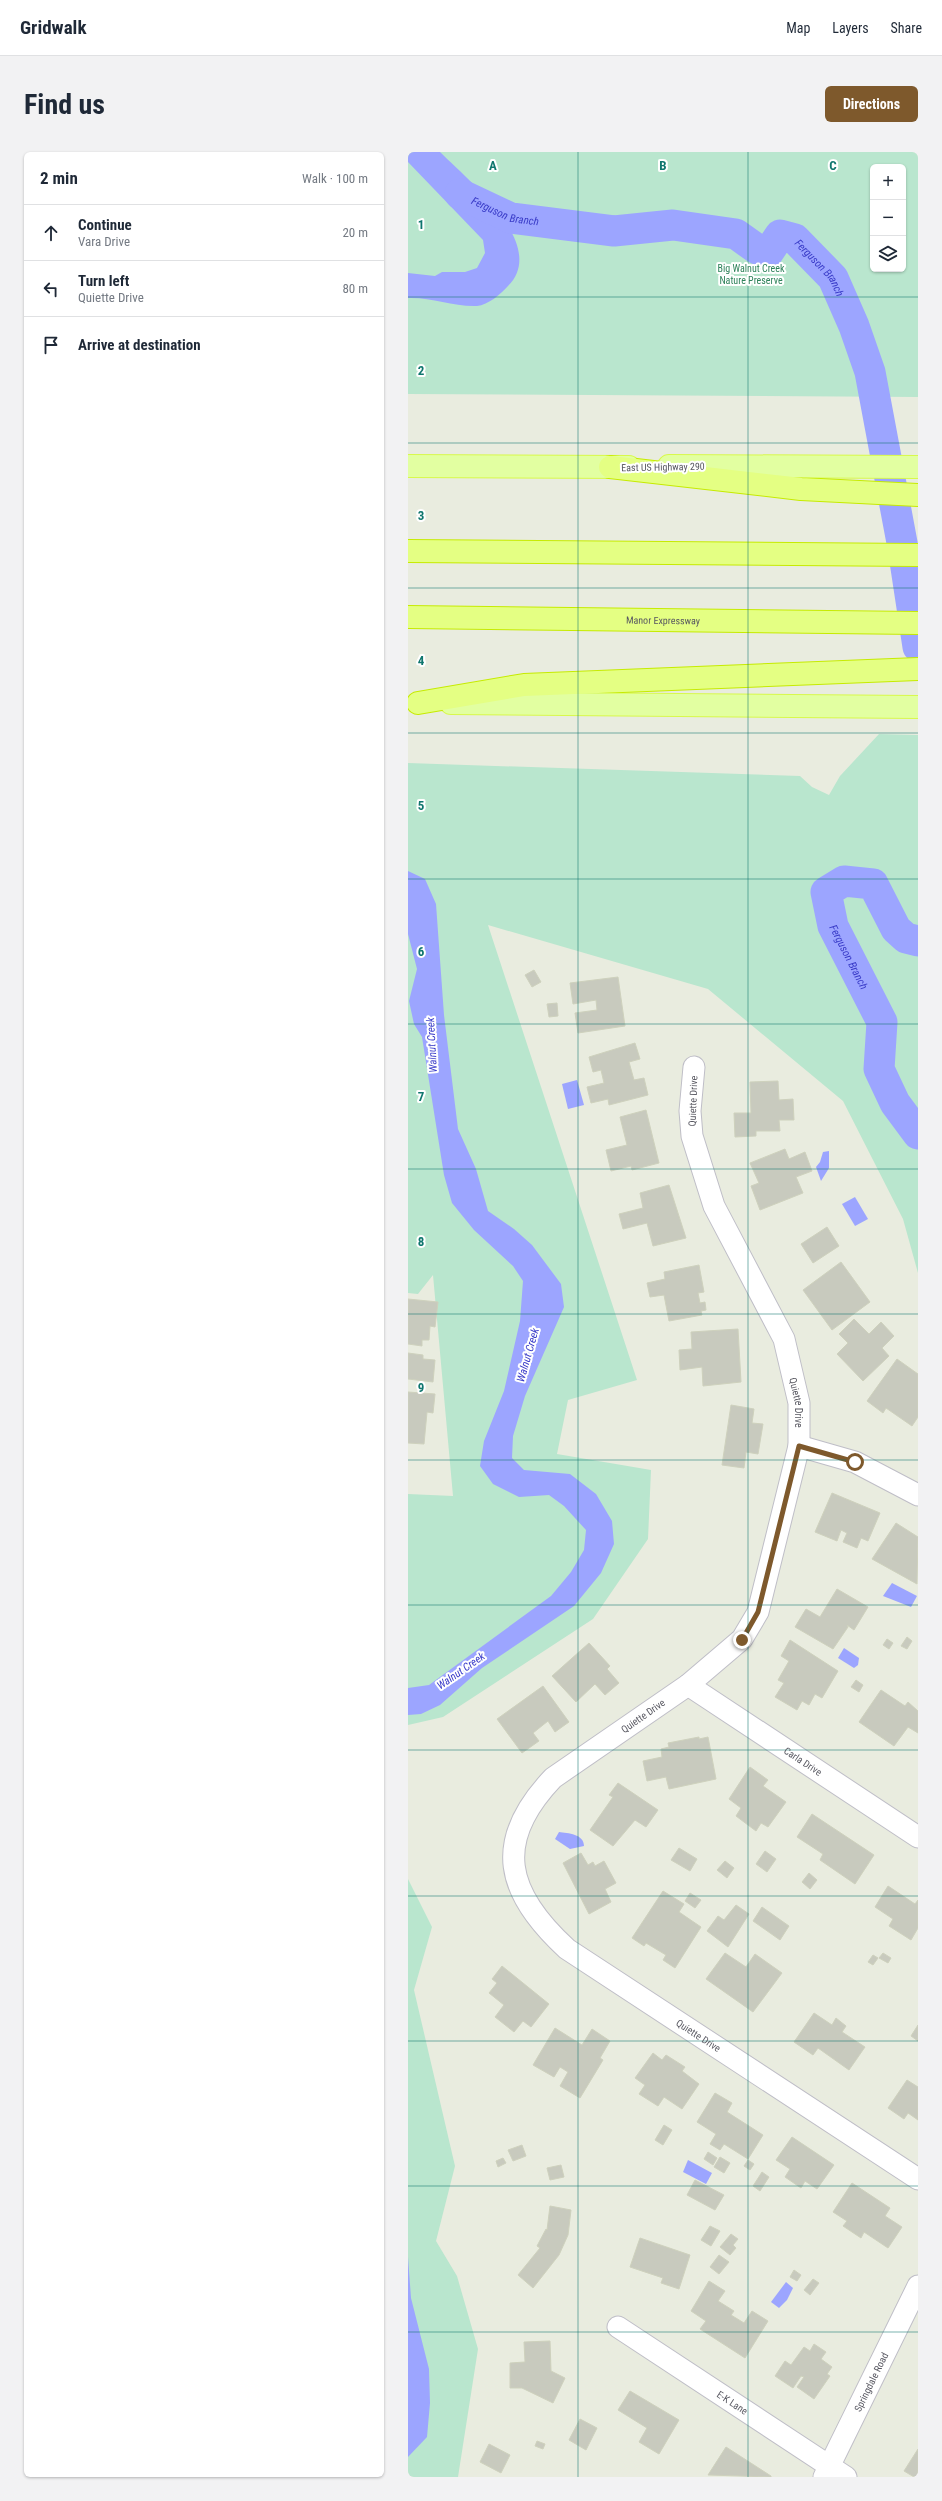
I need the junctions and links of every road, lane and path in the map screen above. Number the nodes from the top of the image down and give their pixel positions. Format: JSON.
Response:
{"nodes":[{"id":1,"x":408,"y":466,"type":"edge"},
{"id":2,"x":610,"y":467,"type":"junction"},
{"id":3,"x":918,"y":467,"type":"edge"},
{"id":4,"x":918,"y":495,"type":"edge"},
{"id":5,"x":408,"y":551,"type":"edge"},
{"id":6,"x":918,"y":555,"type":"edge"},
{"id":7,"x":408,"y":617,"type":"edge"},
{"id":8,"x":918,"y":623,"type":"edge"},
{"id":9,"x":918,"y":670,"type":"edge"},
{"id":10,"x":413,"y":703,"type":"edge"},
{"id":11,"x":918,"y":707,"type":"edge"},
{"id":12,"x":694,"y":1067,"type":"dead end"},
{"id":13,"x":799,"y":1446,"type":"junction"},
{"id":14,"x":918,"y":1495,"type":"edge"},
{"id":15,"x":688,"y":1685,"type":"junction"},
{"id":16,"x":918,"y":1837,"type":"edge"},
{"id":17,"x":918,"y":2179,"type":"edge"},
{"id":18,"x":918,"y":2286,"type":"edge"},
{"id":19,"x":618,"y":2328,"type":"dead end"},
{"id":20,"x":833,"y":2473,"type":"edge"}],
"edges":[{"from":1,"to":2,"type":"main road","name":"East US Highway 290"},
{"from":2,"to":3,"type":"main road","name":"East US Highway 290"},
{"from":2,"to":4,"type":"highway"},
{"from":5,"to":6,"type":"highway"},
{"from":7,"to":8,"type":"highway","name":"Manor Expressway"},
{"from":9,"to":10,"type":"highway"},
{"from":10,"to":11,"type":"main road"},
{"from":12,"to":13,"type":"street","name":"Quiette Drive"},
{"from":13,"to":14,"type":"street"},
{"from":13,"to":15,"type":"street","name":"Quiette Drive"},
{"from":15,"to":16,"type":"street","name":"Carla Drive"},
{"from":15,"to":17,"type":"street","name":"Quiette Drive"},
{"from":18,"to":20,"type":"street","name":"Springdale Road"},
{"from":19,"to":20,"type":"street","name":"E-K Lane"}]}
